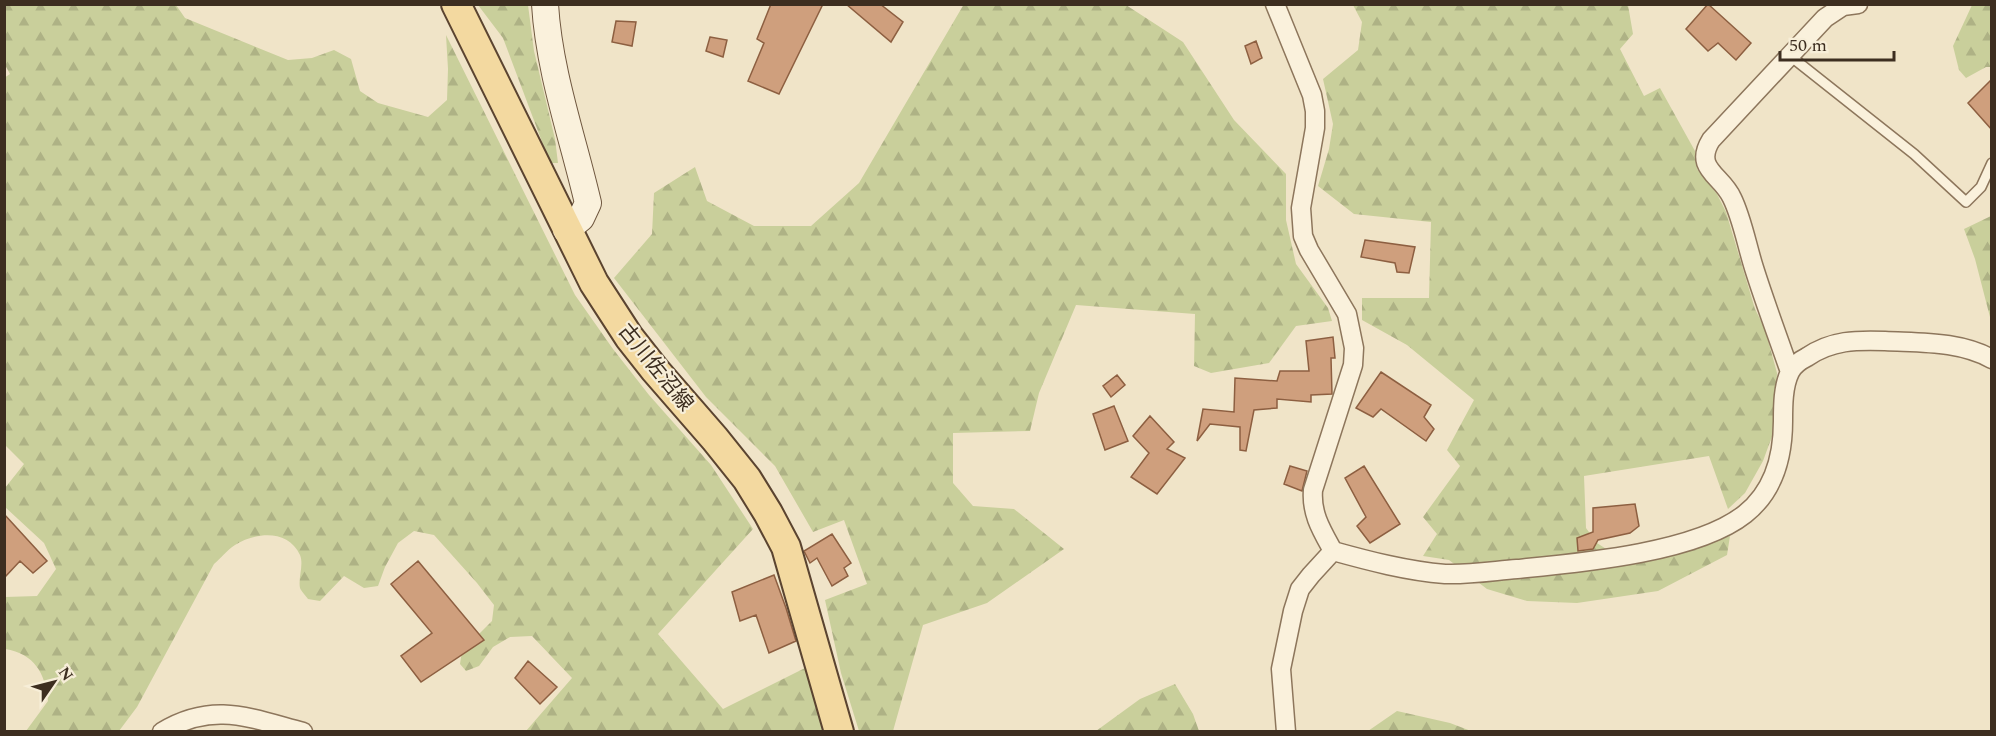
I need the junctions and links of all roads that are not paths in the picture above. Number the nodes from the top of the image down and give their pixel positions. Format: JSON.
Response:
{"nodes":[{"id":1,"x":456,"y":4,"type":"edge"},
{"id":2,"x":545,"y":4,"type":"edge"},
{"id":3,"x":1275,"y":4,"type":"edge"},
{"id":4,"x":1858,"y":4,"type":"edge"},
{"id":5,"x":1789,"y":55,"type":"junction"},
{"id":6,"x":1992,"y":164,"type":"edge"},
{"id":7,"x":566,"y":230,"type":"junction"},
{"id":8,"x":1992,"y":359,"type":"edge"},
{"id":9,"x":1790,"y":372,"type":"junction"},
{"id":10,"x":1333,"y":551,"type":"junction"},
{"id":11,"x":162,"y":732,"type":"edge"},
{"id":12,"x":303,"y":732,"type":"edge"},
{"id":13,"x":839,"y":732,"type":"edge"},
{"id":14,"x":1286,"y":732,"type":"edge"}],
"edges":[{"from":1,"to":7,"type":"main road","name":"古川佐沼線"},
{"from":2,"to":7,"type":"street"},
{"from":3,"to":10,"type":"street"},
{"from":4,"to":5,"type":"street"},
{"from":5,"to":6,"type":"lane"},
{"from":5,"to":9,"type":"street"},
{"from":7,"to":13,"type":"main road","name":"古川佐沼線"},
{"from":8,"to":9,"type":"street"},
{"from":9,"to":10,"type":"street"},
{"from":10,"to":14,"type":"street"},
{"from":11,"to":12,"type":"street"}]}
